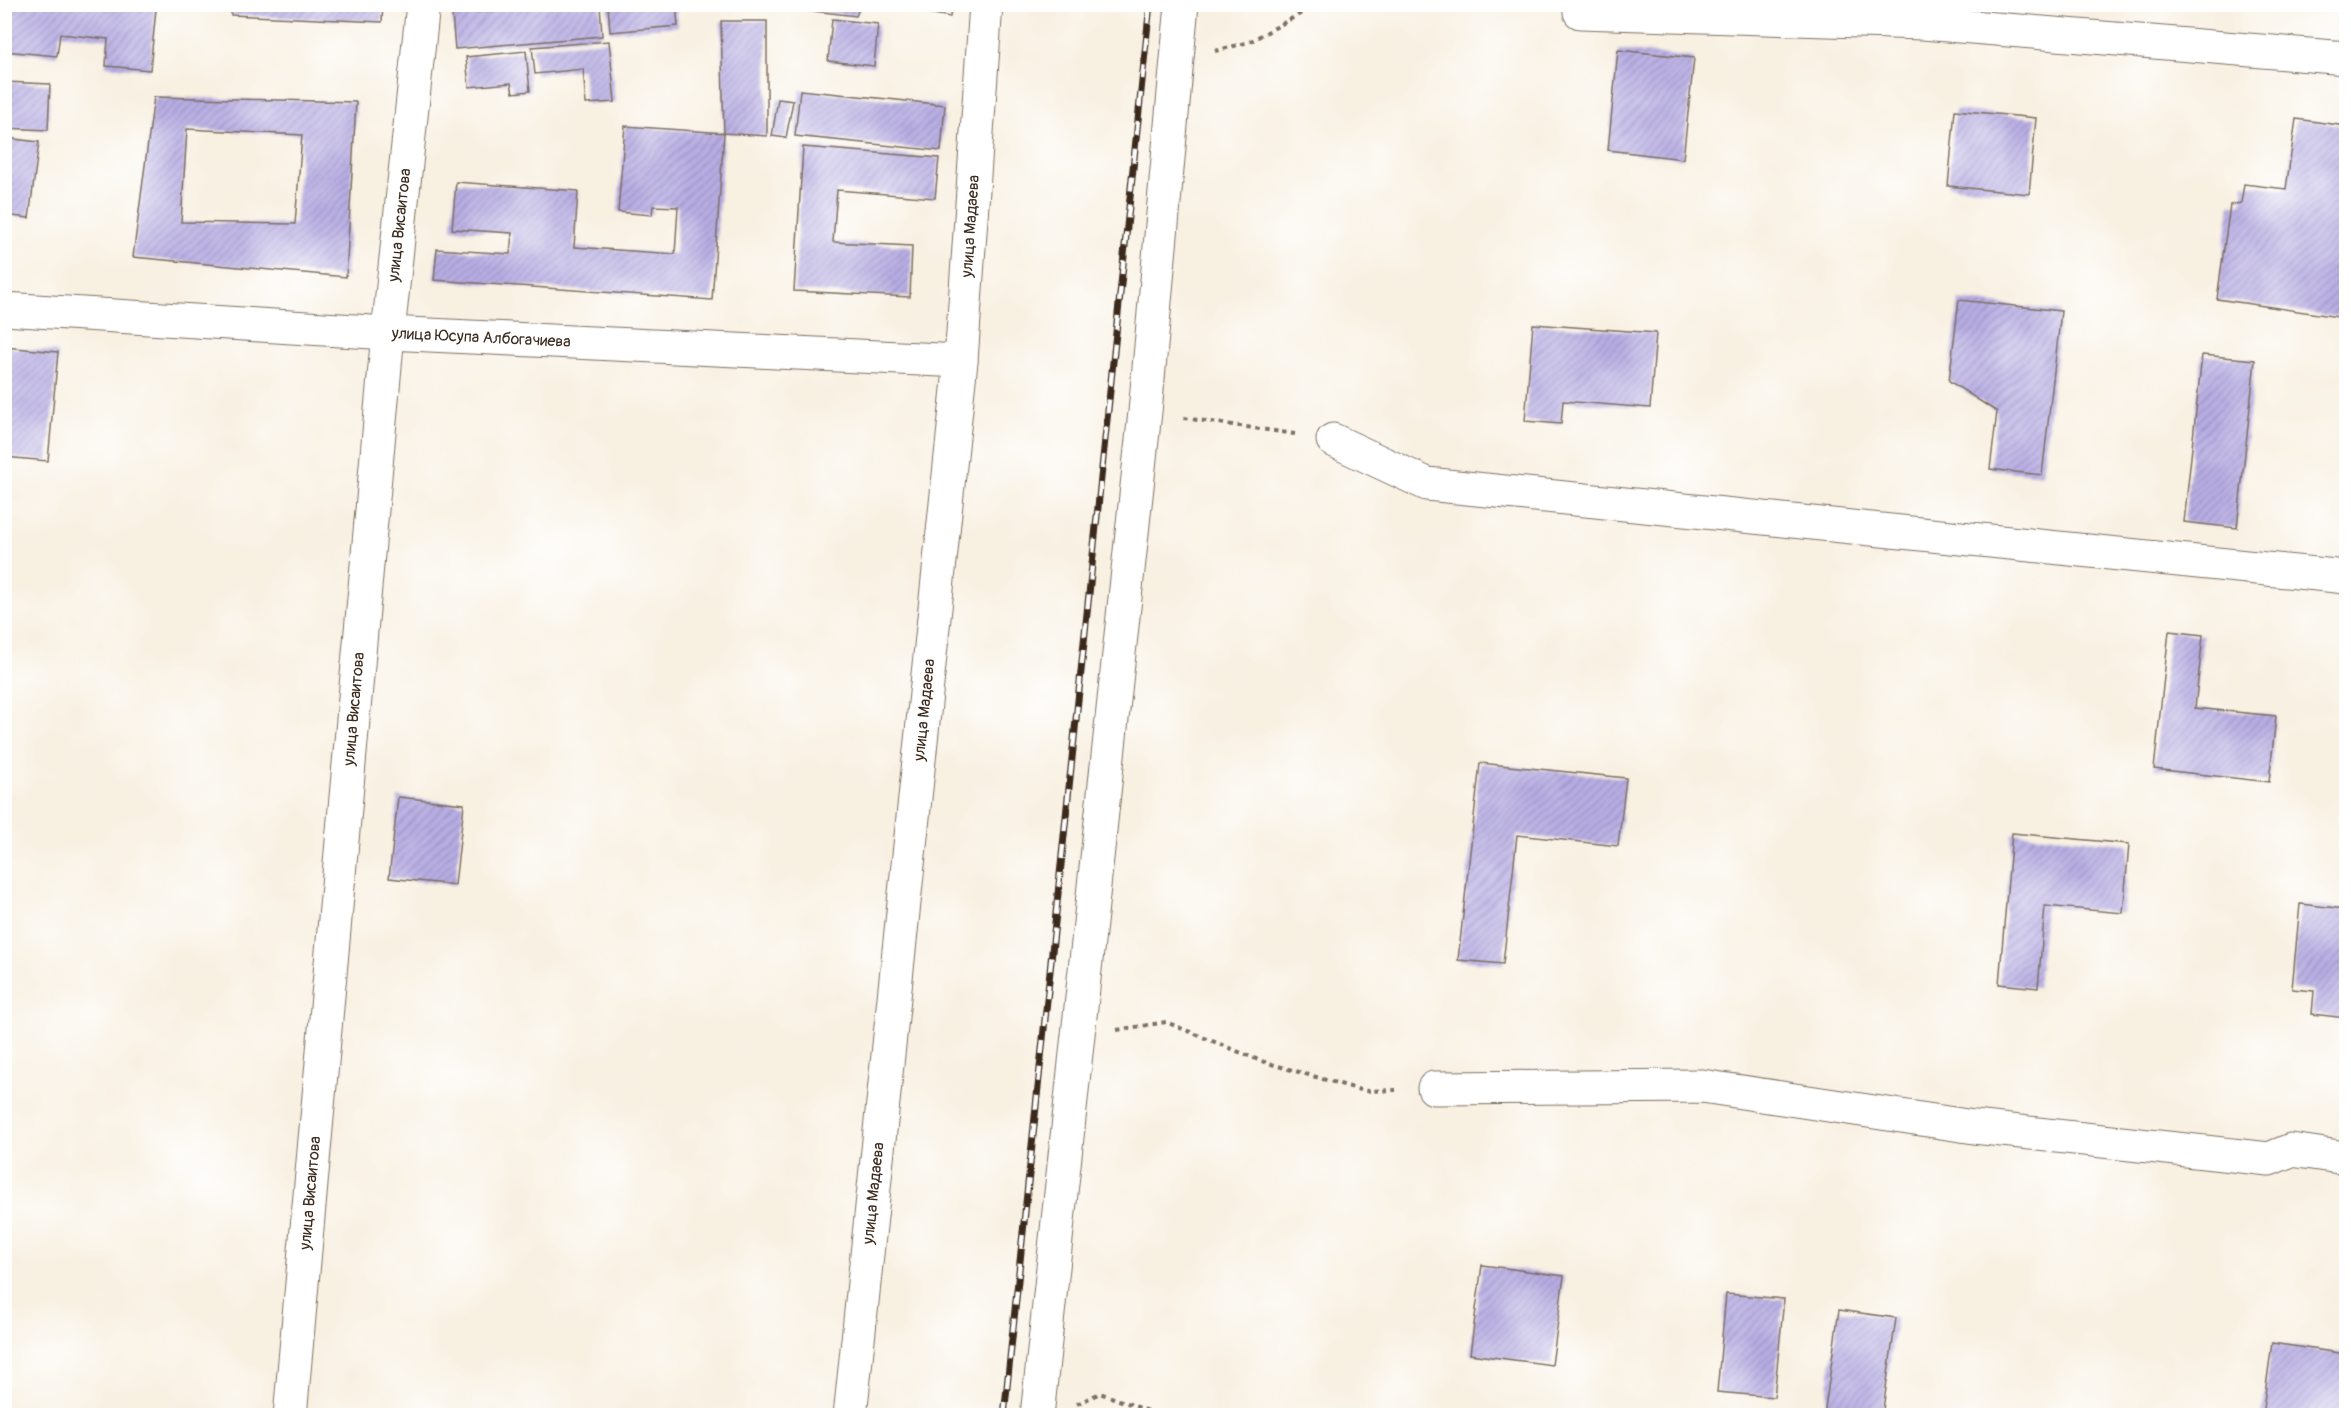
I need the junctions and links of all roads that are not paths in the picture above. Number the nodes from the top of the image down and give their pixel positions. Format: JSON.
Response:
{"nodes":[{"id":1,"x":423,"y":4,"type":"edge"},
{"id":2,"x":986,"y":4,"type":"edge"},
{"id":3,"x":1182,"y":4,"type":"edge"},
{"id":4,"x":1580,"y":12,"type":"dead end"},
{"id":5,"x":2346,"y":58,"type":"edge"},
{"id":6,"x":4,"y":309,"type":"edge"},
{"id":7,"x":388,"y":333,"type":"junction"},
{"id":8,"x":961,"y":361,"type":"junction"},
{"id":9,"x":1333,"y":440,"type":"road end"},
{"id":10,"x":2346,"y":577,"type":"edge"},
{"id":11,"x":1434,"y":1088,"type":"road end"},
{"id":12,"x":2346,"y":1158,"type":"edge"},
{"id":13,"x":290,"y":1416,"type":"edge"},
{"id":14,"x":850,"y":1416,"type":"edge"},
{"id":15,"x":1037,"y":1416,"type":"edge"}],
"edges":[{"from":1,"to":7,"type":"street","name":"улица Висаитова"},
{"from":2,"to":8,"type":"street","name":"улица Мадаева"},
{"from":3,"to":15,"type":"street"},
{"from":4,"to":5,"type":"street"},
{"from":6,"to":7,"type":"street","name":"улица Юсупа Албогачиева"},
{"from":7,"to":8,"type":"street","name":"улица Юсупа Албогачиева"},
{"from":7,"to":13,"type":"street","name":"улица Висаитова"},
{"from":8,"to":14,"type":"street","name":"улица Мадаева"},
{"from":9,"to":10,"type":"street"},
{"from":11,"to":12,"type":"street"}]}
